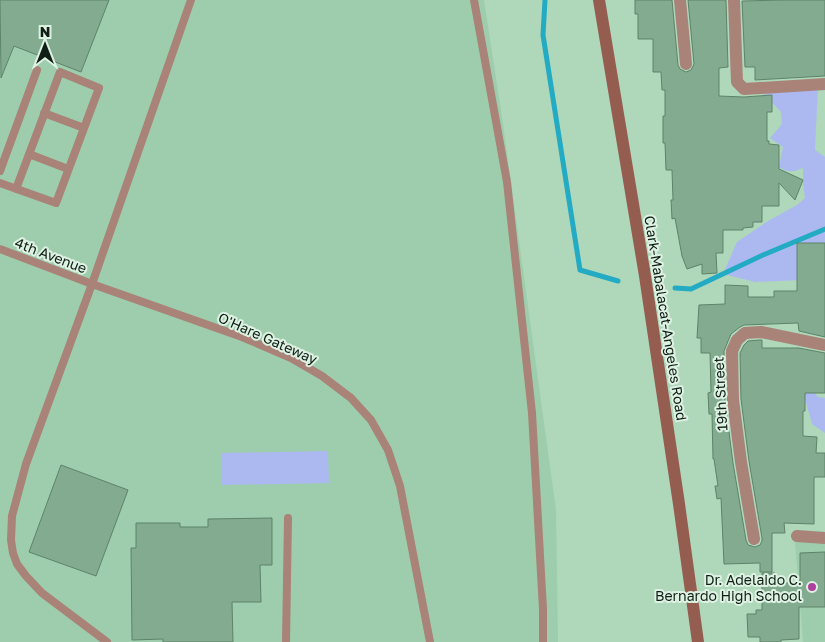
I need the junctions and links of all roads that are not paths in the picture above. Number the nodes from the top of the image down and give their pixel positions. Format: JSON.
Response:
{"nodes":[{"id":1,"x":191,"y":0,"type":"edge"},
{"id":2,"x":474,"y":0,"type":"edge"},
{"id":3,"x":599,"y":0,"type":"edge"},
{"id":4,"x":680,"y":0,"type":"edge"},
{"id":5,"x":734,"y":0,"type":"edge"},
{"id":6,"x":686,"y":64,"type":"dead end"},
{"id":7,"x":37,"y":70,"type":"dead end"},
{"id":8,"x":825,"y":84,"type":"edge"},
{"id":9,"x":44,"y":113,"type":"junction"},
{"id":10,"x":84,"y":128,"type":"junction"},
{"id":11,"x":29,"y":154,"type":"junction"},
{"id":12,"x":68,"y":169,"type":"junction"},
{"id":13,"x":0,"y":171,"type":"edge"},
{"id":14,"x":0,"y":184,"type":"edge"},
{"id":15,"x":16,"y":189,"type":"junction"},
{"id":16,"x":0,"y":249,"type":"edge"},
{"id":17,"x":92,"y":284,"type":"junction"},
{"id":18,"x":825,"y":345,"type":"edge"},
{"id":19,"x":288,"y":518,"type":"dead end"},
{"id":20,"x":797,"y":536,"type":"dead end"},
{"id":21,"x":825,"y":538,"type":"edge"},
{"id":22,"x":754,"y":539,"type":"dead end"},
{"id":23,"x":107,"y":642,"type":"edge"},
{"id":24,"x":286,"y":642,"type":"edge"},
{"id":25,"x":430,"y":642,"type":"edge"},
{"id":26,"x":543,"y":642,"type":"edge"},
{"id":27,"x":698,"y":642,"type":"edge"}],
"edges":[{"from":1,"to":17,"type":"lane"},
{"from":2,"to":26,"type":"lane"},
{"from":3,"to":27,"type":"main road","name":"Clark-Mabalacat-Angeles Road"},
{"from":4,"to":6,"type":"street"},
{"from":5,"to":8,"type":"street"},
{"from":7,"to":13,"type":"lane"},
{"from":9,"to":10,"type":"lane"},
{"from":9,"to":10,"type":"lane"},
{"from":9,"to":11,"type":"lane"},
{"from":10,"to":12,"type":"lane"},
{"from":11,"to":12,"type":"lane"},
{"from":11,"to":15,"type":"lane"},
{"from":12,"to":15,"type":"lane"},
{"from":14,"to":15,"type":"lane"},
{"from":16,"to":17,"type":"lane","name":"4th Avenue"},
{"from":17,"to":23,"type":"lane"},
{"from":17,"to":25,"type":"lane","name":"O'Hare Gateway"},
{"from":18,"to":22,"type":"street","name":"19th Street"},
{"from":19,"to":24,"type":"lane"},
{"from":20,"to":21,"type":"street"}]}
